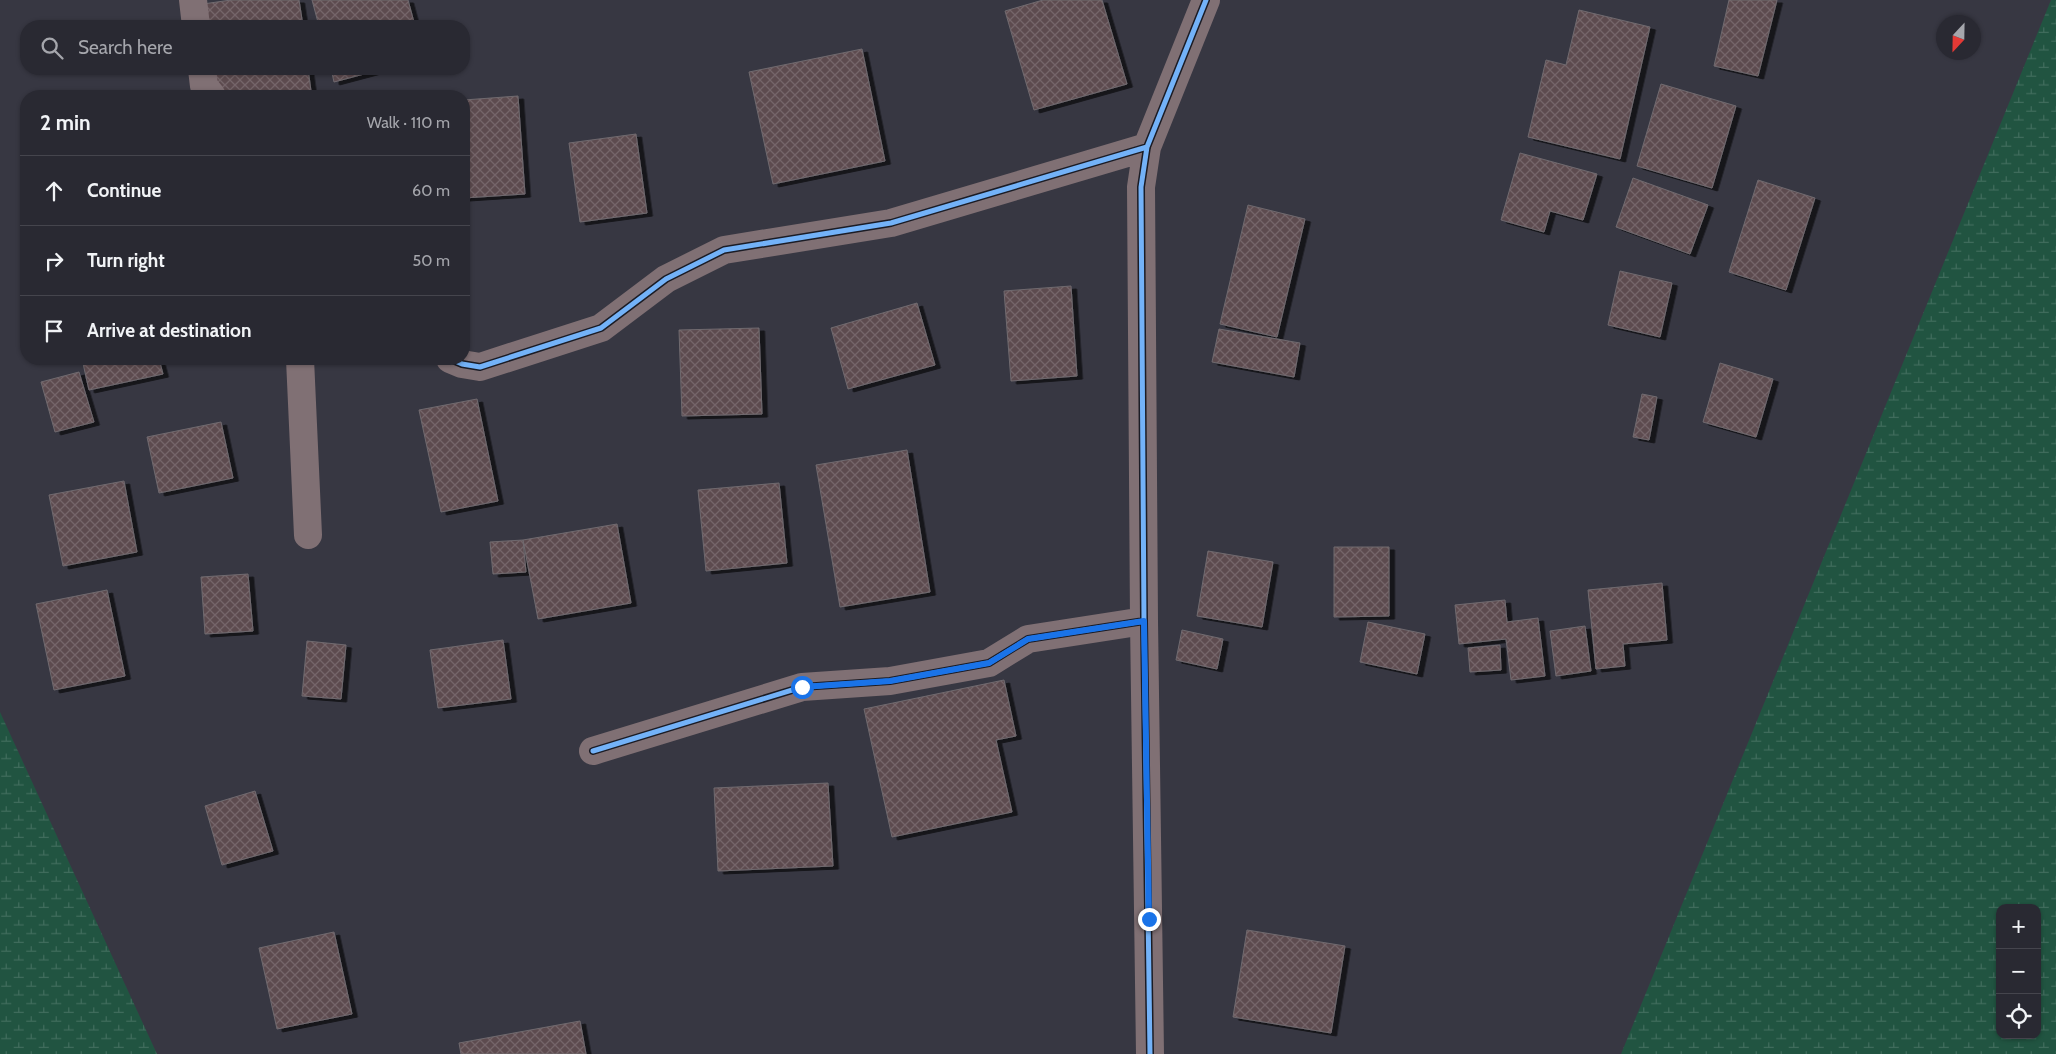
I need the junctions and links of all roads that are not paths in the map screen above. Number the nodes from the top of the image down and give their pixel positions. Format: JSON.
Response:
{"nodes":[{"id":1,"x":193,"y":0,"type":"edge"},
{"id":2,"x":1206,"y":0,"type":"edge"},
{"id":3,"x":195,"y":20,"type":"edge"},
{"id":4,"x":203,"y":75,"type":"edge"},
{"id":5,"x":207,"y":90,"type":"edge"},
{"id":6,"x":1147,"y":147,"type":"junction"},
{"id":7,"x":300,"y":365,"type":"edge"},
{"id":8,"x":468,"y":365,"type":"edge"},
{"id":9,"x":308,"y":535,"type":"dead end"},
{"id":10,"x":1144,"y":621,"type":"junction"},
{"id":11,"x":593,"y":751,"type":"dead end"},
{"id":12,"x":1150,"y":1054,"type":"edge"}],
"edges":[{"from":1,"to":3,"type":"street"},
{"from":2,"to":6,"type":"street"},
{"from":4,"to":5,"type":"street"},
{"from":6,"to":8,"type":"street"},
{"from":6,"to":10,"type":"street"},
{"from":7,"to":9,"type":"street"},
{"from":10,"to":11,"type":"street"},
{"from":10,"to":12,"type":"street"}]}
